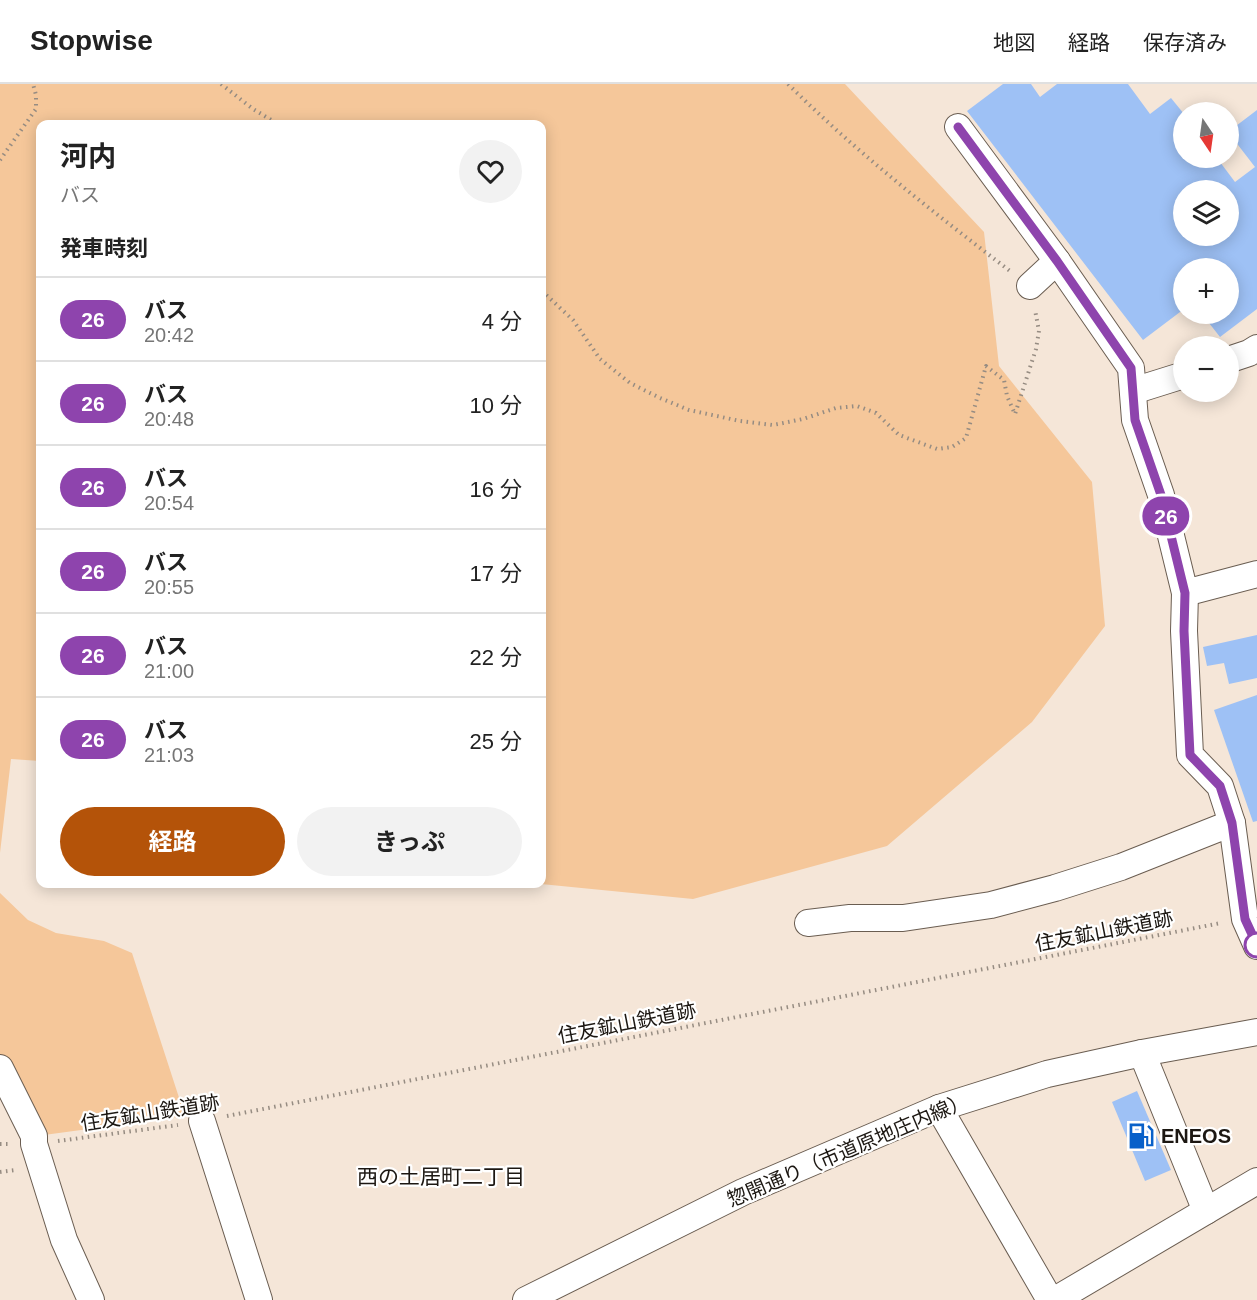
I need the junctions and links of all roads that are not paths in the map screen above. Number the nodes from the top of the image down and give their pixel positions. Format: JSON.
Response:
{"nodes":[{"id":1,"x":958,"y":127,"type":"dead end"},
{"id":2,"x":1057,"y":261,"type":"junction"},
{"id":3,"x":1030,"y":286,"type":"road end"},
{"id":4,"x":1257,"y":348,"type":"edge"},
{"id":5,"x":1239,"y":356,"type":"edge"},
{"id":6,"x":1173,"y":378,"type":"edge"},
{"id":7,"x":1133,"y":391,"type":"junction"},
{"id":8,"x":1257,"y":574,"type":"edge"},
{"id":9,"x":1185,"y":593,"type":"junction"},
{"id":10,"x":1232,"y":823,"type":"junction"},
{"id":11,"x":808,"y":923,"type":"dead end"},
{"id":12,"x":1257,"y":945,"type":"edge"},
{"id":13,"x":1257,"y":1032,"type":"edge"},
{"id":14,"x":1142,"y":1053,"type":"junction"},
{"id":15,"x":0,"y":1068,"type":"edge"},
{"id":16,"x":939,"y":1108,"type":"junction"},
{"id":17,"x":202,"y":1121,"type":"road end"},
{"id":18,"x":1257,"y":1180,"type":"edge"},
{"id":19,"x":1206,"y":1211,"type":"junction"},
{"id":20,"x":91,"y":1300,"type":"edge"},
{"id":21,"x":259,"y":1300,"type":"edge"},
{"id":22,"x":526,"y":1300,"type":"edge"},
{"id":23,"x":1050,"y":1300,"type":"edge"},
{"id":24,"x":1055,"y":1300,"type":"edge"}],
"edges":[{"from":1,"to":2,"type":"street"},
{"from":2,"to":3,"type":"street"},
{"from":2,"to":7,"type":"street"},
{"from":4,"to":5,"type":"street"},
{"from":6,"to":7,"type":"street"},
{"from":7,"to":9,"type":"street"},
{"from":8,"to":9,"type":"street"},
{"from":9,"to":10,"type":"street"},
{"from":10,"to":11,"type":"street"},
{"from":10,"to":12,"type":"street"},
{"from":13,"to":14,"type":"street","name":"惣開通り（市道原地庄内線）"},
{"from":14,"to":16,"type":"street","name":"惣開通り（市道原地庄内線）"},
{"from":14,"to":19,"type":"street"},
{"from":15,"to":20,"type":"street"},
{"from":16,"to":22,"type":"street","name":"惣開通り（市道原地庄内線）"},
{"from":16,"to":23,"type":"street"},
{"from":17,"to":21,"type":"street"},
{"from":18,"to":19,"type":"street"},
{"from":19,"to":24,"type":"street"}]}
